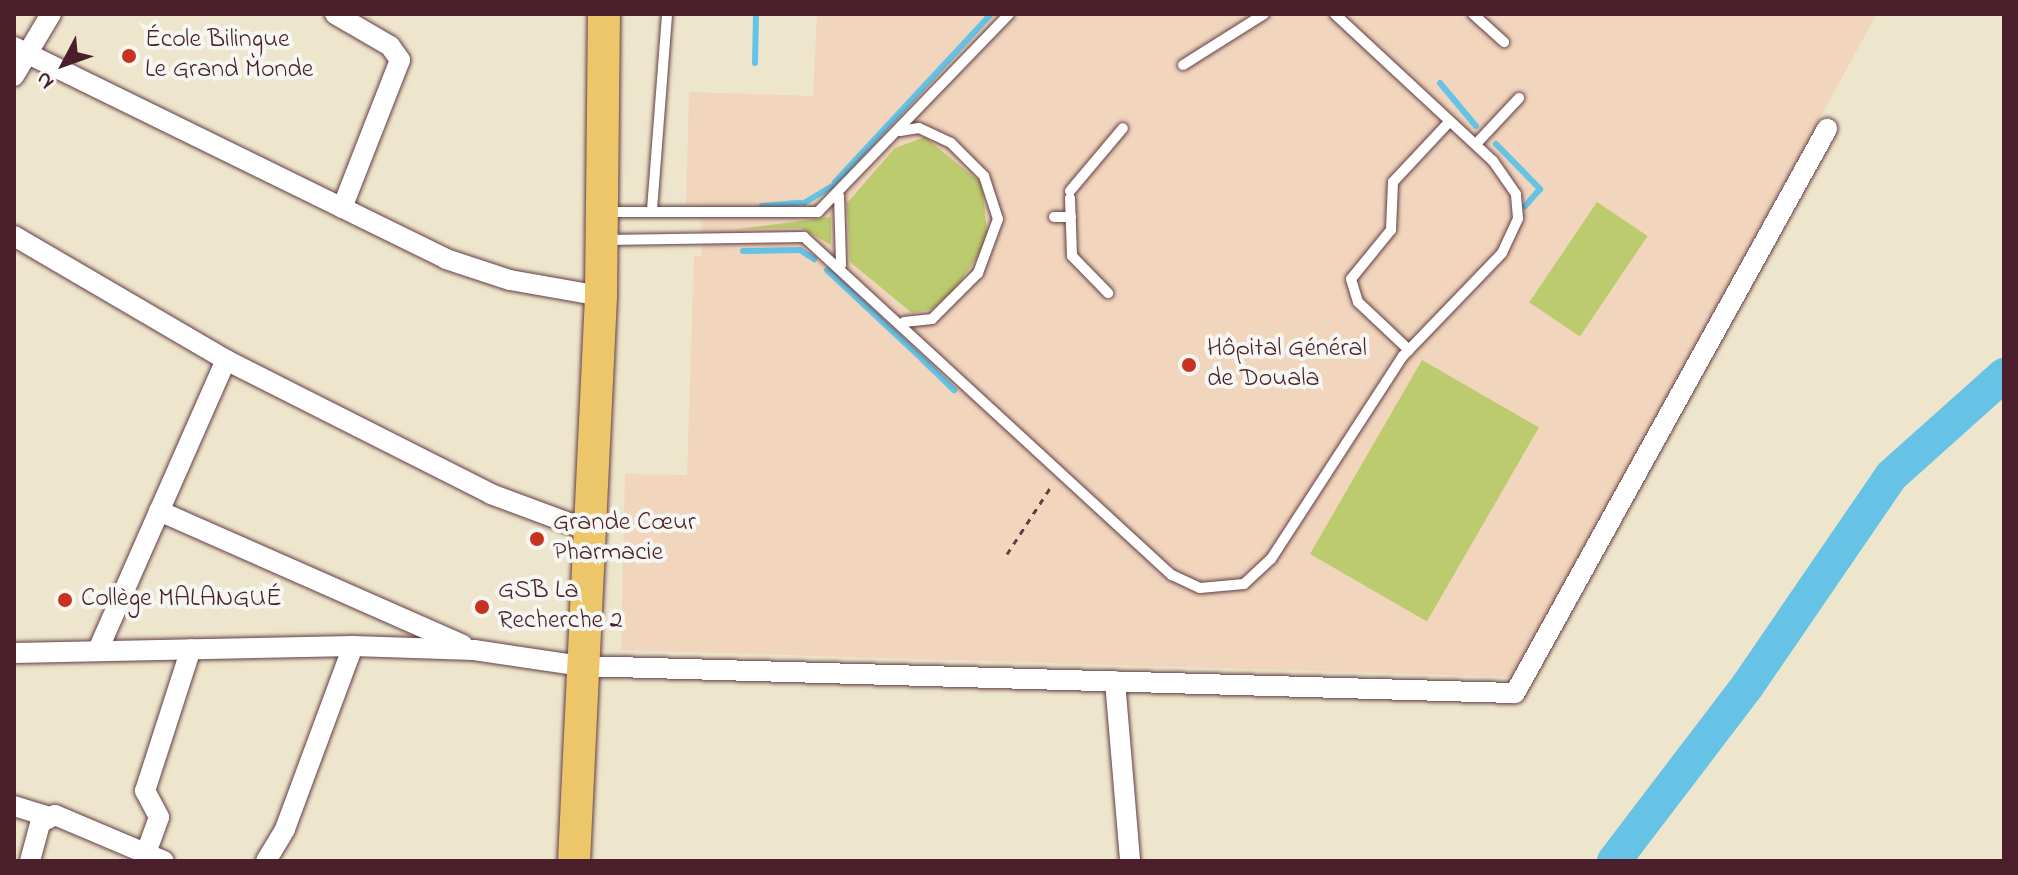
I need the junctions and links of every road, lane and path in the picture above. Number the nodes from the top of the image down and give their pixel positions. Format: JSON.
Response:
{"nodes":[{"id":1,"x":51,"y":14,"type":"edge"},
{"id":2,"x":335,"y":14,"type":"edge"},
{"id":3,"x":604,"y":14,"type":"edge"},
{"id":4,"x":667,"y":14,"type":"edge"},
{"id":5,"x":1010,"y":14,"type":"edge"},
{"id":6,"x":1264,"y":14,"type":"edge"},
{"id":7,"x":1335,"y":14,"type":"edge"},
{"id":8,"x":1473,"y":14,"type":"edge"},
{"id":9,"x":1504,"y":42,"type":"dead end"},
{"id":10,"x":21,"y":50,"type":"edge"},
{"id":11,"x":1183,"y":65,"type":"dead end"},
{"id":12,"x":14,"y":76,"type":"edge"},
{"id":13,"x":1519,"y":98,"type":"dead end"},
{"id":14,"x":1450,"y":121,"type":"junction"},
{"id":15,"x":1123,"y":128,"type":"dead end"},
{"id":16,"x":1827,"y":129,"type":"dead end"},
{"id":17,"x":900,"y":131,"type":"junction"},
{"id":18,"x":1476,"y":144,"type":"junction"},
{"id":19,"x":839,"y":196,"type":"junction"},
{"id":20,"x":342,"y":208,"type":"junction"},
{"id":21,"x":652,"y":210,"type":"junction"},
{"id":22,"x":1054,"y":217,"type":"dead end"},
{"id":23,"x":1071,"y":217,"type":"junction"},
{"id":24,"x":601,"y":226,"type":"junction"},
{"id":25,"x":14,"y":236,"type":"edge"},
{"id":26,"x":841,"y":265,"type":"junction"},
{"id":27,"x":1108,"y":293,"type":"dead end"},
{"id":28,"x":601,"y":296,"type":"junction"},
{"id":29,"x":902,"y":322,"type":"junction"},
{"id":30,"x":1409,"y":350,"type":"junction"},
{"id":31,"x":226,"y":360,"type":"junction"},
{"id":32,"x":1060,"y":472,"type":"junction"},
{"id":33,"x":159,"y":511,"type":"junction"},
{"id":34,"x":585,"y":529,"type":"junction"},
{"id":35,"x":1007,"y":554,"type":"dead end"},
{"id":36,"x":353,"y":646,"type":"junction"},
{"id":37,"x":191,"y":649,"type":"junction"},
{"id":38,"x":98,"y":650,"type":"junction"},
{"id":39,"x":474,"y":650,"type":"junction"},
{"id":40,"x":14,"y":653,"type":"edge"},
{"id":41,"x":581,"y":666,"type":"junction"},
{"id":42,"x":1115,"y":681,"type":"junction"},
{"id":43,"x":14,"y":806,"type":"edge"},
{"id":44,"x":47,"y":816,"type":"junction"},
{"id":45,"x":155,"y":857,"type":"edge"},
{"id":46,"x":30,"y":861,"type":"edge"},
{"id":47,"x":266,"y":861,"type":"edge"},
{"id":48,"x":574,"y":861,"type":"edge"},
{"id":49,"x":1130,"y":861,"type":"edge"}],
"edges":[{"from":1,"to":10,"type":"street"},
{"from":2,"to":20,"type":"street"},
{"from":3,"to":24,"type":"main road"},
{"from":4,"to":21,"type":"lane"},
{"from":5,"to":17,"type":"lane"},
{"from":6,"to":11,"type":"lane"},
{"from":7,"to":14,"type":"lane"},
{"from":8,"to":9,"type":"lane"},
{"from":10,"to":12,"type":"street"},
{"from":10,"to":20,"type":"street"},
{"from":13,"to":18,"type":"lane"},
{"from":14,"to":18,"type":"lane"},
{"from":14,"to":30,"type":"lane"},
{"from":15,"to":23,"type":"lane"},
{"from":16,"to":42,"type":"street"},
{"from":17,"to":19,"type":"lane"},
{"from":17,"to":29,"type":"lane"},
{"from":18,"to":30,"type":"lane"},
{"from":19,"to":21,"type":"lane"},
{"from":19,"to":26,"type":"lane"},
{"from":20,"to":28,"type":"street"},
{"from":21,"to":24,"type":"lane"},
{"from":22,"to":23,"type":"lane"},
{"from":23,"to":27,"type":"lane"},
{"from":24,"to":26,"type":"lane"},
{"from":24,"to":28,"type":"main road"},
{"from":25,"to":31,"type":"street"},
{"from":26,"to":29,"type":"lane"},
{"from":28,"to":34,"type":"main road"},
{"from":29,"to":32,"type":"lane"},
{"from":30,"to":32,"type":"lane"},
{"from":31,"to":33,"type":"street"},
{"from":31,"to":34,"type":"street"},
{"from":32,"to":35,"type":"path"},
{"from":33,"to":38,"type":"street"},
{"from":33,"to":39,"type":"street"},
{"from":34,"to":41,"type":"main road"},
{"from":36,"to":37,"type":"street"},
{"from":36,"to":39,"type":"street"},
{"from":36,"to":47,"type":"street"},
{"from":37,"to":38,"type":"street"},
{"from":37,"to":45,"type":"street"},
{"from":38,"to":40,"type":"street"},
{"from":39,"to":41,"type":"street"},
{"from":41,"to":42,"type":"street"},
{"from":41,"to":48,"type":"main road"},
{"from":42,"to":49,"type":"street"},
{"from":43,"to":44,"type":"street"},
{"from":44,"to":45,"type":"street"},
{"from":44,"to":46,"type":"street"}]}
